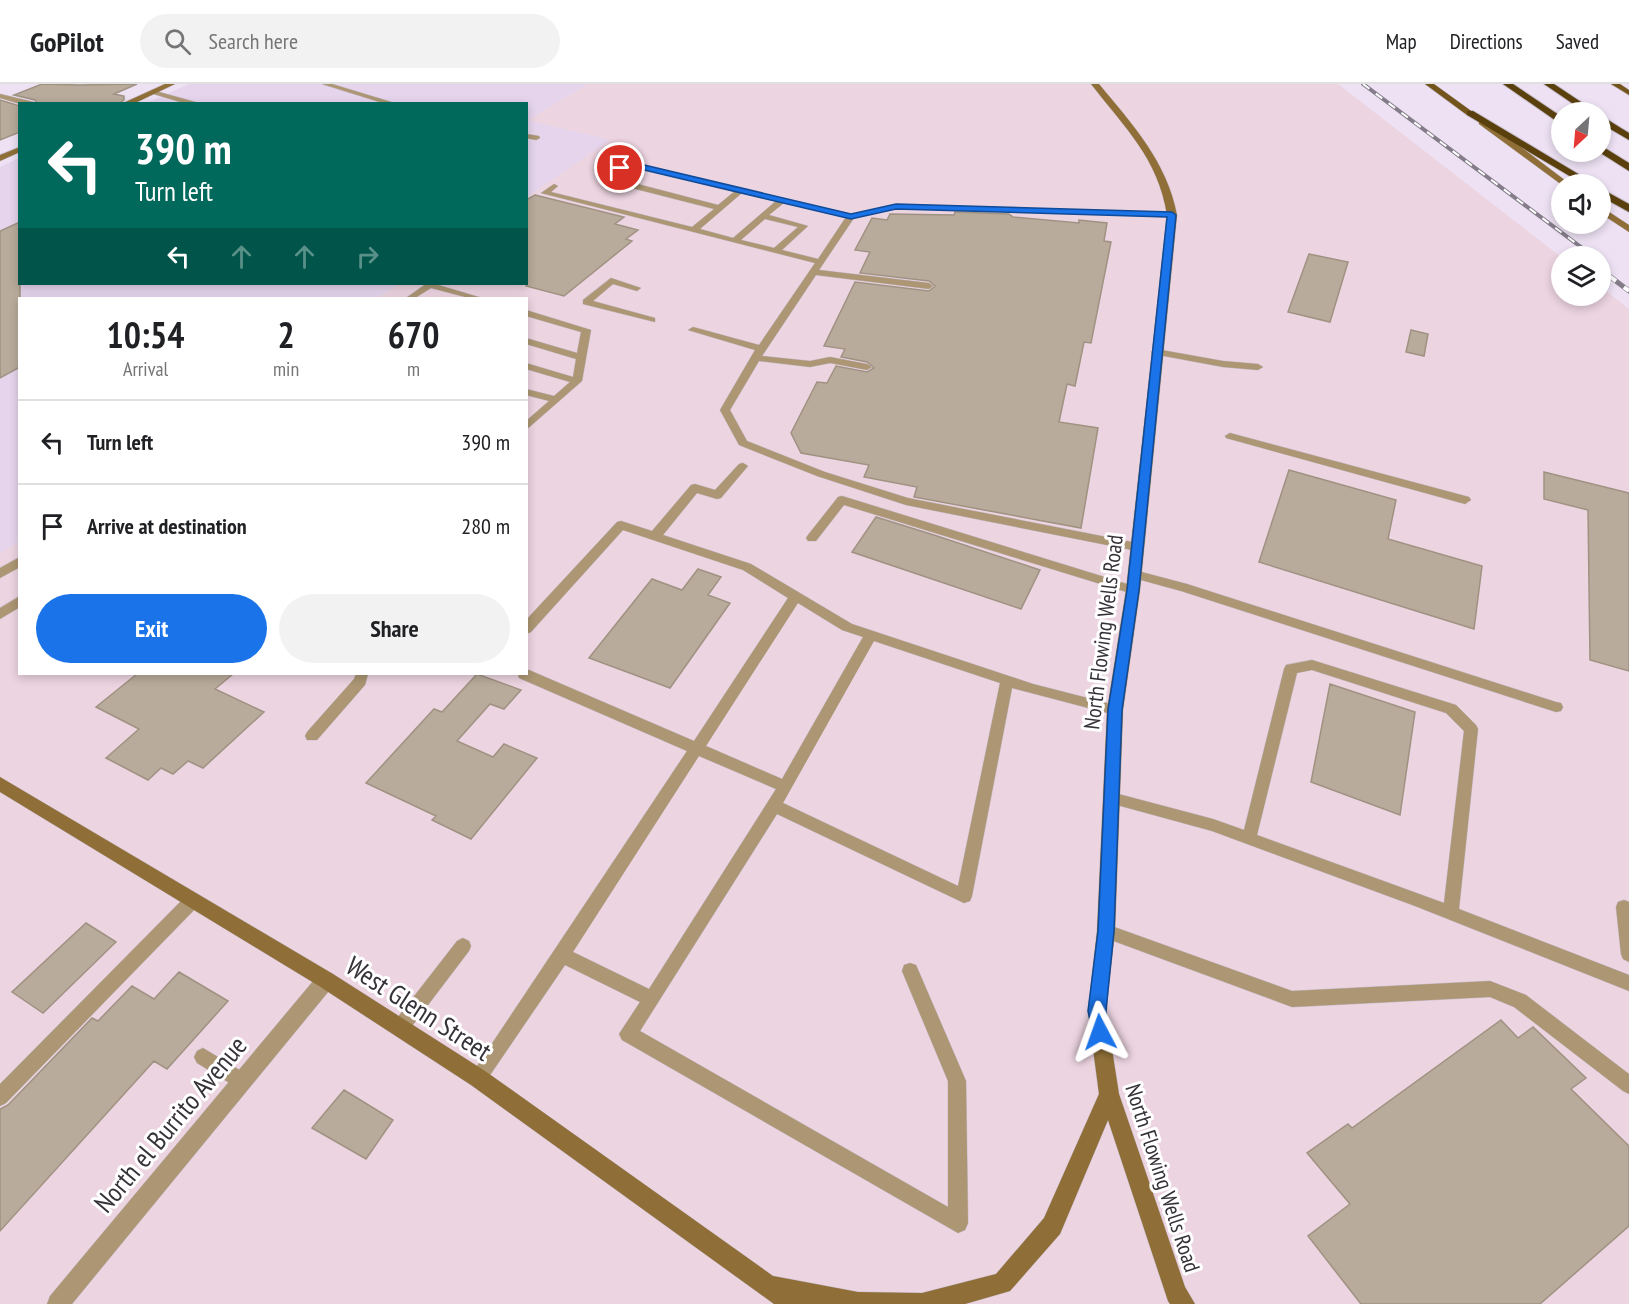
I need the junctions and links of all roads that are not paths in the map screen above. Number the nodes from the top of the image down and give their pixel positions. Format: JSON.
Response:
{"nodes":[{"id":1,"x":171,"y":84,"type":"edge"},
{"id":2,"x":325,"y":84,"type":"edge"},
{"id":3,"x":1095,"y":84,"type":"edge"},
{"id":4,"x":1429,"y":84,"type":"edge"},
{"id":5,"x":1507,"y":84,"type":"edge"},
{"id":6,"x":1548,"y":84,"type":"edge"},
{"id":7,"x":1615,"y":84,"type":"edge"},
{"id":8,"x":152,"y":92,"type":"junction"},
{"id":9,"x":1629,"y":93,"type":"edge"},
{"id":10,"x":0,"y":96,"type":"edge"},
{"id":11,"x":23,"y":102,"type":"edge"},
{"id":12,"x":131,"y":102,"type":"edge"},
{"id":13,"x":190,"y":102,"type":"edge"},
{"id":14,"x":388,"y":102,"type":"edge"},
{"id":15,"x":1576,"y":102,"type":"edge"},
{"id":16,"x":1470,"y":113,"type":"junction"},
{"id":17,"x":1551,"y":114,"type":"edge"},
{"id":18,"x":1611,"y":125,"type":"edge"},
{"id":19,"x":528,"y":136,"type":"edge"},
{"id":20,"x":1629,"y":137,"type":"edge"},
{"id":21,"x":536,"y":138,"type":"dead end"},
{"id":22,"x":18,"y":151,"type":"edge"},
{"id":23,"x":1611,"y":156,"type":"edge"},
{"id":24,"x":0,"y":158,"type":"edge"},
{"id":25,"x":1629,"y":168,"type":"edge"},
{"id":26,"x":1552,"y":174,"type":"edge"},
{"id":27,"x":1573,"y":174,"type":"edge"},
{"id":28,"x":554,"y":186,"type":"dead end"},
{"id":29,"x":741,"y":190,"type":"junction"},
{"id":30,"x":1611,"y":197,"type":"edge"},
{"id":31,"x":782,"y":200,"type":"junction"},
{"id":32,"x":720,"y":208,"type":"junction"},
{"id":33,"x":1629,"y":208,"type":"edge"},
{"id":34,"x":1172,"y":215,"type":"junction"},
{"id":35,"x":763,"y":216,"type":"junction"},
{"id":36,"x":851,"y":216,"type":"junction"},
{"id":37,"x":1611,"y":217,"type":"edge"},
{"id":38,"x":1629,"y":229,"type":"edge"},
{"id":39,"x":694,"y":230,"type":"junction"},
{"id":40,"x":734,"y":240,"type":"junction"},
{"id":41,"x":775,"y":251,"type":"junction"},
{"id":42,"x":820,"y":262,"type":"junction"},
{"id":43,"x":813,"y":272,"type":"junction"},
{"id":44,"x":430,"y":285,"type":"edge"},
{"id":45,"x":430,"y":285,"type":"edge"},
{"id":46,"x":929,"y":286,"type":"dead end"},
{"id":47,"x":637,"y":288,"type":"dead end"},
{"id":48,"x":412,"y":297,"type":"edge"},
{"id":49,"x":473,"y":297,"type":"edge"},
{"id":50,"x":528,"y":314,"type":"edge"},
{"id":51,"x":652,"y":320,"type":"dead end"},
{"id":52,"x":693,"y":330,"type":"dead end"},
{"id":53,"x":528,"y":342,"type":"edge"},
{"id":54,"x":1156,"y":352,"type":"junction"},
{"id":55,"x":759,"y":354,"type":"junction"},
{"id":56,"x":580,"y":357,"type":"junction"},
{"id":57,"x":528,"y":367,"type":"edge"},
{"id":58,"x":867,"y":367,"type":"dead end"},
{"id":59,"x":1258,"y":367,"type":"dead end"},
{"id":60,"x":577,"y":381,"type":"junction"},
{"id":61,"x":528,"y":393,"type":"edge"},
{"id":62,"x":556,"y":400,"type":"junction"},
{"id":63,"x":528,"y":425,"type":"edge"},
{"id":64,"x":1230,"y":436,"type":"dead end"},
{"id":65,"x":743,"y":466,"type":"dead end"},
{"id":66,"x":1465,"y":500,"type":"dead end"},
{"id":67,"x":655,"y":536,"type":"junction"},
{"id":68,"x":812,"y":538,"type":"dead end"},
{"id":69,"x":1137,"y":547,"type":"junction"},
{"id":70,"x":18,"y":562,"type":"edge"},
{"id":71,"x":0,"y":574,"type":"edge"},
{"id":72,"x":1134,"y":574,"type":"junction"},
{"id":73,"x":1133,"y":590,"type":"junction"},
{"id":74,"x":796,"y":596,"type":"junction"},
{"id":75,"x":18,"y":601,"type":"edge"},
{"id":76,"x":0,"y":614,"type":"edge"},
{"id":77,"x":528,"y":627,"type":"edge"},
{"id":78,"x":871,"y":635,"type":"junction"},
{"id":79,"x":362,"y":675,"type":"edge"},
{"id":80,"x":526,"y":675,"type":"edge"},
{"id":81,"x":1007,"y":681,"type":"junction"},
{"id":82,"x":1556,"y":707,"type":"dead end"},
{"id":83,"x":1115,"y":710,"type":"junction"},
{"id":84,"x":312,"y":735,"type":"dead end"},
{"id":85,"x":697,"y":748,"type":"junction"},
{"id":86,"x":1,"y":786,"type":"edge"},
{"id":87,"x":785,"y":787,"type":"junction"},
{"id":88,"x":1111,"y":798,"type":"junction"},
{"id":89,"x":774,"y":806,"type":"junction"},
{"id":90,"x":1249,"y":838,"type":"junction"},
{"id":91,"x":193,"y":900,"type":"junction"},
{"id":92,"x":1624,"y":907,"type":"dead end"},
{"id":93,"x":1451,"y":913,"type":"junction"},
{"id":94,"x":1106,"y":931,"type":"junction"},
{"id":95,"x":464,"y":945,"type":"dead end"},
{"id":96,"x":1629,"y":954,"type":"edge"},
{"id":97,"x":562,"y":955,"type":"junction"},
{"id":98,"x":910,"y":971,"type":"dead end"},
{"id":99,"x":326,"y":980,"type":"junction"},
{"id":100,"x":1629,"y":983,"type":"edge"},
{"id":101,"x":652,"y":999,"type":"junction"},
{"id":102,"x":400,"y":1028,"type":"junction"},
{"id":103,"x":203,"y":1057,"type":"dead end"},
{"id":104,"x":478,"y":1078,"type":"junction"},
{"id":105,"x":242,"y":1081,"type":"junction"},
{"id":106,"x":1629,"y":1085,"type":"edge"},
{"id":107,"x":1108,"y":1094,"type":"junction"},
{"id":108,"x":0,"y":1097,"type":"edge"},
{"id":109,"x":769,"y":1287,"type":"junction"},
{"id":110,"x":58,"y":1304,"type":"edge"},
{"id":111,"x":793,"y":1304,"type":"edge"},
{"id":112,"x":1184,"y":1304,"type":"edge"}],
"edges":[{"from":1,"to":8,"type":"street"},
{"from":2,"to":14,"type":"lane"},
{"from":3,"to":34,"type":"street","name":"North Flowing Wells Road"},
{"from":4,"to":16,"type":"main road"},
{"from":5,"to":17,"type":"highway"},
{"from":6,"to":15,"type":"highway"},
{"from":7,"to":9,"type":"main road"},
{"from":8,"to":12,"type":"street"},
{"from":8,"to":13,"type":"lane"},
{"from":10,"to":11,"type":"street"},
{"from":16,"to":26,"type":"street"},
{"from":16,"to":27,"type":"highway"},
{"from":18,"to":20,"type":"highway"},
{"from":19,"to":21,"type":"lane"},
{"from":22,"to":24,"type":"street"},
{"from":23,"to":25,"type":"highway"},
{"from":28,"to":39,"type":"lane"},
{"from":29,"to":31,"type":"lane"},
{"from":29,"to":32,"type":"lane"},
{"from":29,"to":32,"type":"lane"},
{"from":30,"to":33,"type":"highway"},
{"from":31,"to":35,"type":"lane"},
{"from":31,"to":36,"type":"lane"},
{"from":32,"to":39,"type":"lane"},
{"from":34,"to":36,"type":"lane"},
{"from":34,"to":54,"type":"street","name":"North Flowing Wells Road"},
{"from":35,"to":40,"type":"lane"},
{"from":35,"to":41,"type":"lane"},
{"from":36,"to":42,"type":"lane"},
{"from":37,"to":38,"type":"street"},
{"from":39,"to":40,"type":"lane"},
{"from":40,"to":41,"type":"lane"},
{"from":41,"to":42,"type":"lane"},
{"from":42,"to":43,"type":"lane"},
{"from":43,"to":46,"type":"lane"},
{"from":43,"to":55,"type":"lane"},
{"from":44,"to":48,"type":"lane"},
{"from":45,"to":49,"type":"lane"},
{"from":47,"to":51,"type":"lane"},
{"from":50,"to":56,"type":"lane"},
{"from":52,"to":55,"type":"lane"},
{"from":53,"to":56,"type":"lane"},
{"from":54,"to":59,"type":"lane"},
{"from":54,"to":69,"type":"street","name":"North Flowing Wells Road"},
{"from":55,"to":58,"type":"lane"},
{"from":55,"to":69,"type":"lane"},
{"from":56,"to":60,"type":"lane"},
{"from":57,"to":60,"type":"lane"},
{"from":60,"to":62,"type":"lane"},
{"from":61,"to":62,"type":"lane"},
{"from":62,"to":63,"type":"lane"},
{"from":64,"to":66,"type":"lane"},
{"from":65,"to":67,"type":"lane"},
{"from":67,"to":74,"type":"lane"},
{"from":67,"to":77,"type":"lane"},
{"from":68,"to":73,"type":"lane"},
{"from":69,"to":72,"type":"street","name":"North Flowing Wells Road"},
{"from":70,"to":71,"type":"lane"},
{"from":72,"to":73,"type":"street","name":"North Flowing Wells Road"},
{"from":72,"to":82,"type":"lane"},
{"from":73,"to":83,"type":"street","name":"North Flowing Wells Road"},
{"from":74,"to":78,"type":"lane"},
{"from":74,"to":85,"type":"lane"},
{"from":75,"to":76,"type":"lane"},
{"from":78,"to":81,"type":"lane"},
{"from":78,"to":87,"type":"lane"},
{"from":79,"to":84,"type":"lane"},
{"from":80,"to":85,"type":"lane"},
{"from":81,"to":83,"type":"lane"},
{"from":81,"to":89,"type":"lane"},
{"from":83,"to":88,"type":"street","name":"North Flowing Wells Road"},
{"from":85,"to":87,"type":"lane"},
{"from":85,"to":97,"type":"lane"},
{"from":86,"to":91,"type":"street","name":"West Glenn Street"},
{"from":87,"to":89,"type":"lane"},
{"from":88,"to":90,"type":"lane"},
{"from":88,"to":94,"type":"street","name":"North Flowing Wells Road"},
{"from":89,"to":101,"type":"lane"},
{"from":90,"to":93,"type":"lane"},
{"from":90,"to":93,"type":"lane"},
{"from":91,"to":99,"type":"street","name":"West Glenn Street"},
{"from":91,"to":108,"type":"lane"},
{"from":92,"to":96,"type":"lane"},
{"from":93,"to":100,"type":"lane"},
{"from":94,"to":106,"type":"lane"},
{"from":94,"to":107,"type":"street","name":"North Flowing Wells Road"},
{"from":95,"to":102,"type":"lane"},
{"from":97,"to":101,"type":"lane"},
{"from":97,"to":104,"type":"lane"},
{"from":98,"to":101,"type":"lane"},
{"from":99,"to":102,"type":"street","name":"West Glenn Street"},
{"from":99,"to":105,"type":"street","name":"North el Burrito Avenue"},
{"from":102,"to":104,"type":"street","name":"West Glenn Street"},
{"from":103,"to":105,"type":"lane"},
{"from":104,"to":109,"type":"street","name":"West Glenn Street"},
{"from":105,"to":110,"type":"street","name":"North el Burrito Avenue"},
{"from":107,"to":109,"type":"street"},
{"from":107,"to":112,"type":"street","name":"North Flowing Wells Road"},
{"from":109,"to":111,"type":"street","name":"West Glenn Street"}]}
